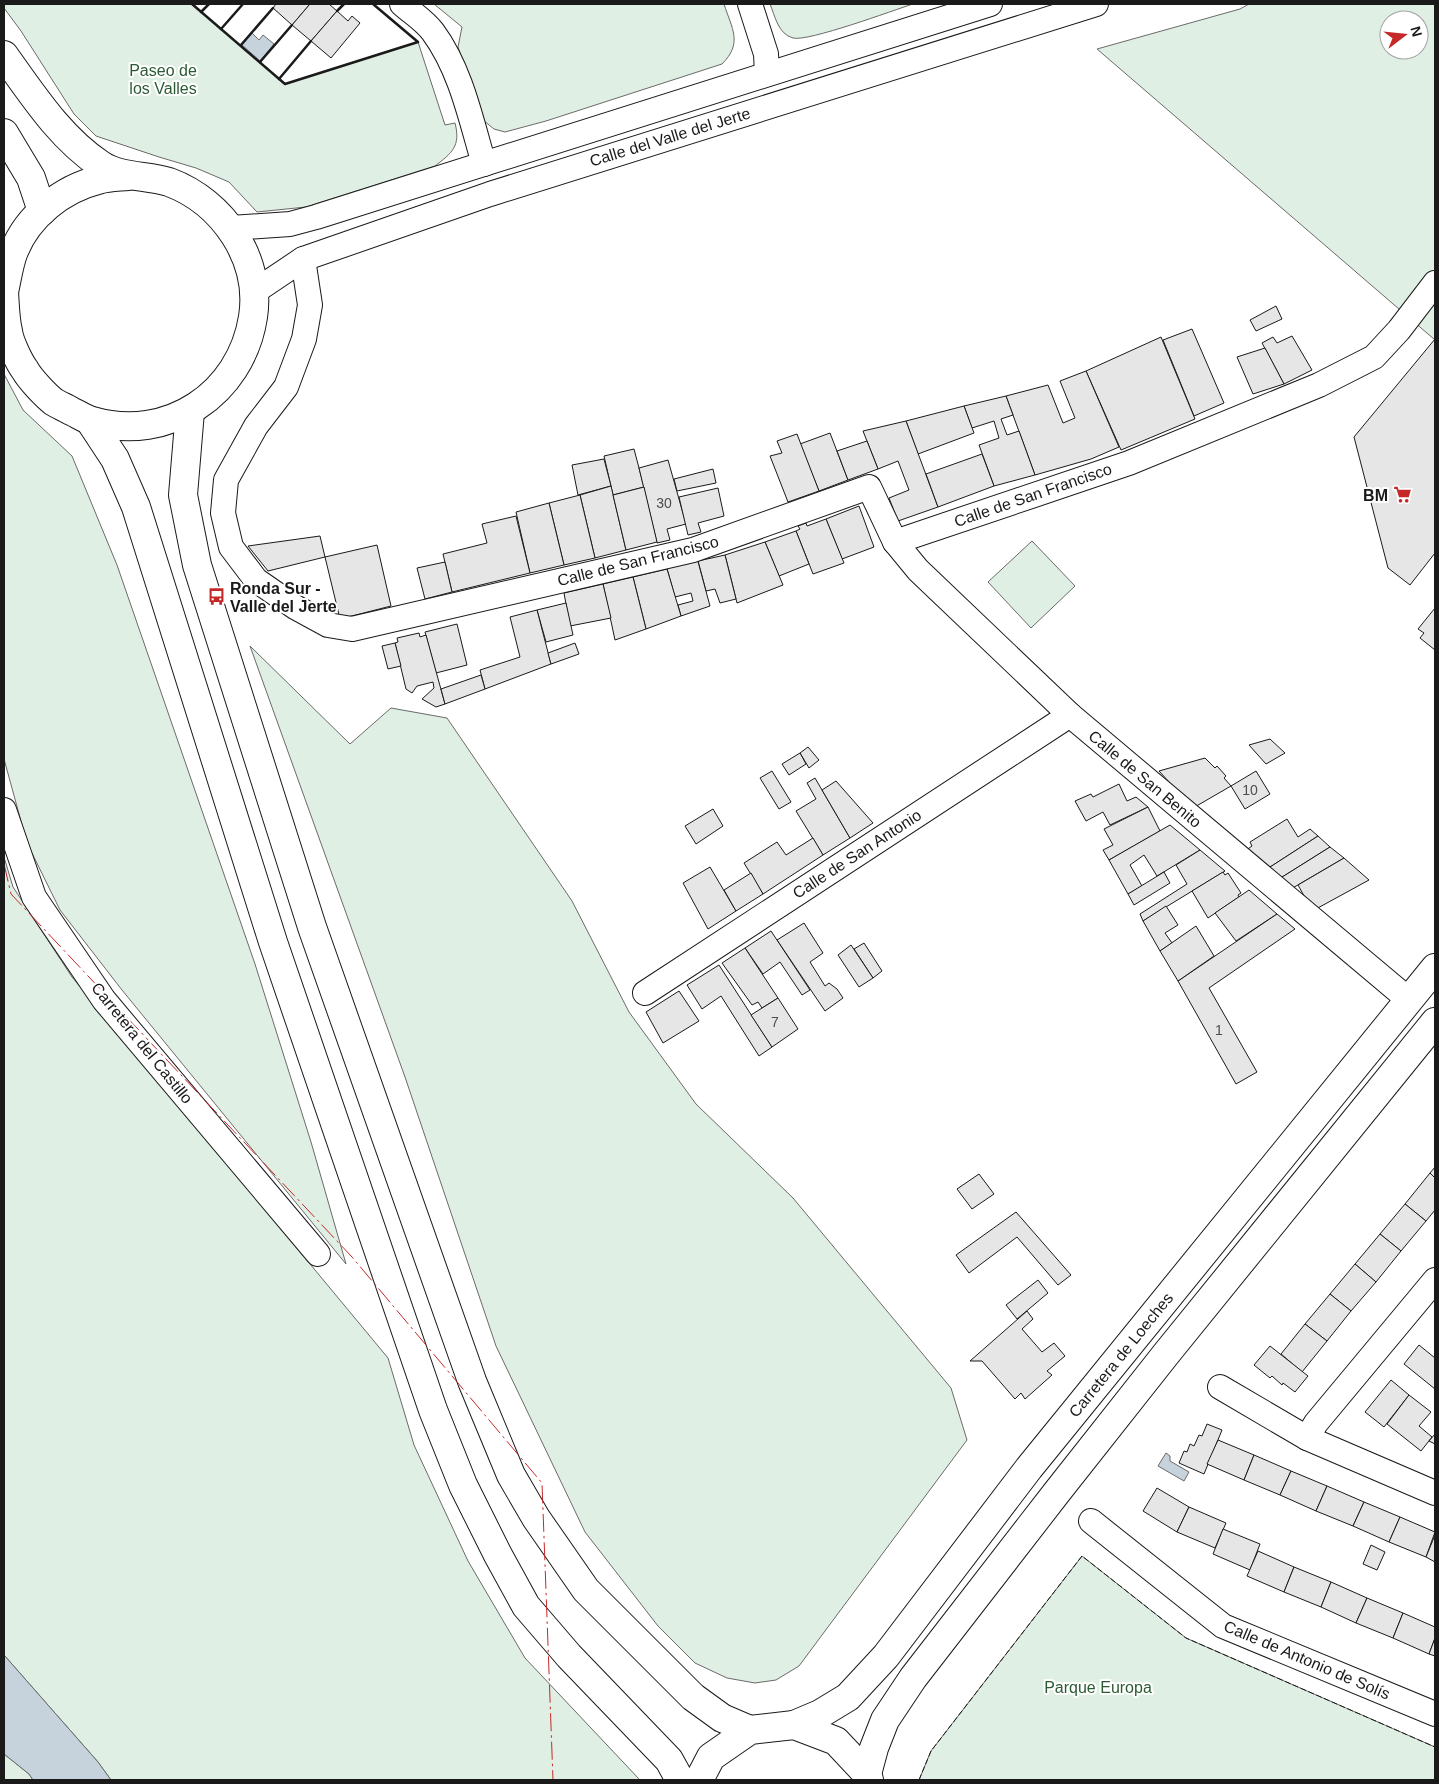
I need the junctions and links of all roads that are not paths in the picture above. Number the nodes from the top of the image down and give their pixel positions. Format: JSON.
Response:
{"nodes":[{"id":1,"x":402,"y":4,"type":"edge"},
{"id":2,"x":750,"y":4,"type":"edge"},
{"id":3,"x":990,"y":4,"type":"edge"},
{"id":4,"x":1096,"y":4,"type":"edge"},
{"id":5,"x":4,"y":55,"type":"edge"},
{"id":6,"x":768,"y":74,"type":"junction"},
{"id":7,"x":4,"y":133,"type":"edge"},
{"id":8,"x":484,"y":164,"type":"junction"},
{"id":9,"x":130,"y":175,"type":"junction"},
{"id":10,"x":42,"y":211,"type":"junction"},
{"id":11,"x":231,"y":228,"type":"junction"},
{"id":12,"x":9,"y":249,"type":"edge"},
{"id":13,"x":303,"y":259,"type":"junction"},
{"id":14,"x":1435,"y":283,"type":"edge"},
{"id":15,"x":4,"y":292,"type":"edge"},
{"id":16,"x":254,"y":292,"type":"junction"},
{"id":17,"x":190,"y":411,"type":"junction"},
{"id":18,"x":90,"y":421,"type":"junction"},
{"id":19,"x":895,"y":542,"type":"junction"},
{"id":20,"x":1070,"y":715,"type":"junction"},
{"id":21,"x":4,"y":810,"type":"edge"},
{"id":22,"x":1435,"y":968,"type":"edge"},
{"id":23,"x":645,"y":993,"type":"dead end"},
{"id":24,"x":1409,"y":1000,"type":"junction"},
{"id":25,"x":1435,"y":1022,"type":"edge"},
{"id":26,"x":318,"y":1254,"type":"dead end"},
{"id":27,"x":1435,"y":1280,"type":"edge"},
{"id":28,"x":1220,"y":1387,"type":"dead end"},
{"id":29,"x":1307,"y":1438,"type":"junction"},
{"id":30,"x":1435,"y":1493,"type":"edge"},
{"id":31,"x":1091,"y":1521,"type":"dead end"},
{"id":32,"x":1435,"y":1714,"type":"edge"},
{"id":33,"x":794,"y":1725,"type":"junction"},
{"id":34,"x":750,"y":1730,"type":"junction"},
{"id":35,"x":868,"y":1777,"type":"edge"},
{"id":36,"x":680,"y":1780,"type":"edge"},
{"id":37,"x":699,"y":1780,"type":"edge"}],
"edges":[{"from":1,"to":8,"type":"street"},
{"from":2,"to":6,"type":"street"},
{"from":3,"to":6,"type":"street","name":"Calle del Valle del Jerte"},
{"from":4,"to":13,"type":"street","name":"Calle del Valle del Jerte"},
{"from":5,"to":9,"type":"main road"},
{"from":6,"to":8,"type":"street","name":"Calle del Valle del Jerte"},
{"from":7,"to":10,"type":"main road"},
{"from":8,"to":11,"type":"street","name":"Calle del Valle del Jerte"},
{"from":9,"to":10,"type":"main road"},
{"from":9,"to":11,"type":"main road"},
{"from":10,"to":12,"type":"main road"},
{"from":11,"to":16,"type":"main road"},
{"from":12,"to":15,"type":"main road"},
{"from":13,"to":16,"type":"street","name":"Calle del Valle del Jerte"},
{"from":13,"to":19,"type":"street","name":"Calle de San Francisco"},
{"from":14,"to":19,"type":"street","name":"Calle de San Francisco"},
{"from":15,"to":18,"type":"main road"},
{"from":16,"to":17,"type":"main road"},
{"from":17,"to":18,"type":"main road"},
{"from":17,"to":34,"type":"main road"},
{"from":18,"to":36,"type":"main road"},
{"from":19,"to":20,"type":"street","name":"Calle de San Benito"},
{"from":20,"to":23,"type":"street","name":"Calle de San Antonio"},
{"from":20,"to":24,"type":"street","name":"Calle de San Benito"},
{"from":21,"to":26,"type":"street","name":"Carretera del Castillo"},
{"from":22,"to":24,"type":"main road","name":"Carretera de Loeches"},
{"from":24,"to":33,"type":"main road","name":"Carretera de Loeches"},
{"from":25,"to":35,"type":"main road"},
{"from":27,"to":29,"type":"street"},
{"from":28,"to":29,"type":"street"},
{"from":29,"to":30,"type":"street"},
{"from":31,"to":32,"type":"street","name":"Calle de Antonio de Solís"},
{"from":33,"to":34,"type":"main road"},
{"from":33,"to":35,"type":"main road"},
{"from":34,"to":37,"type":"main road"}]}
